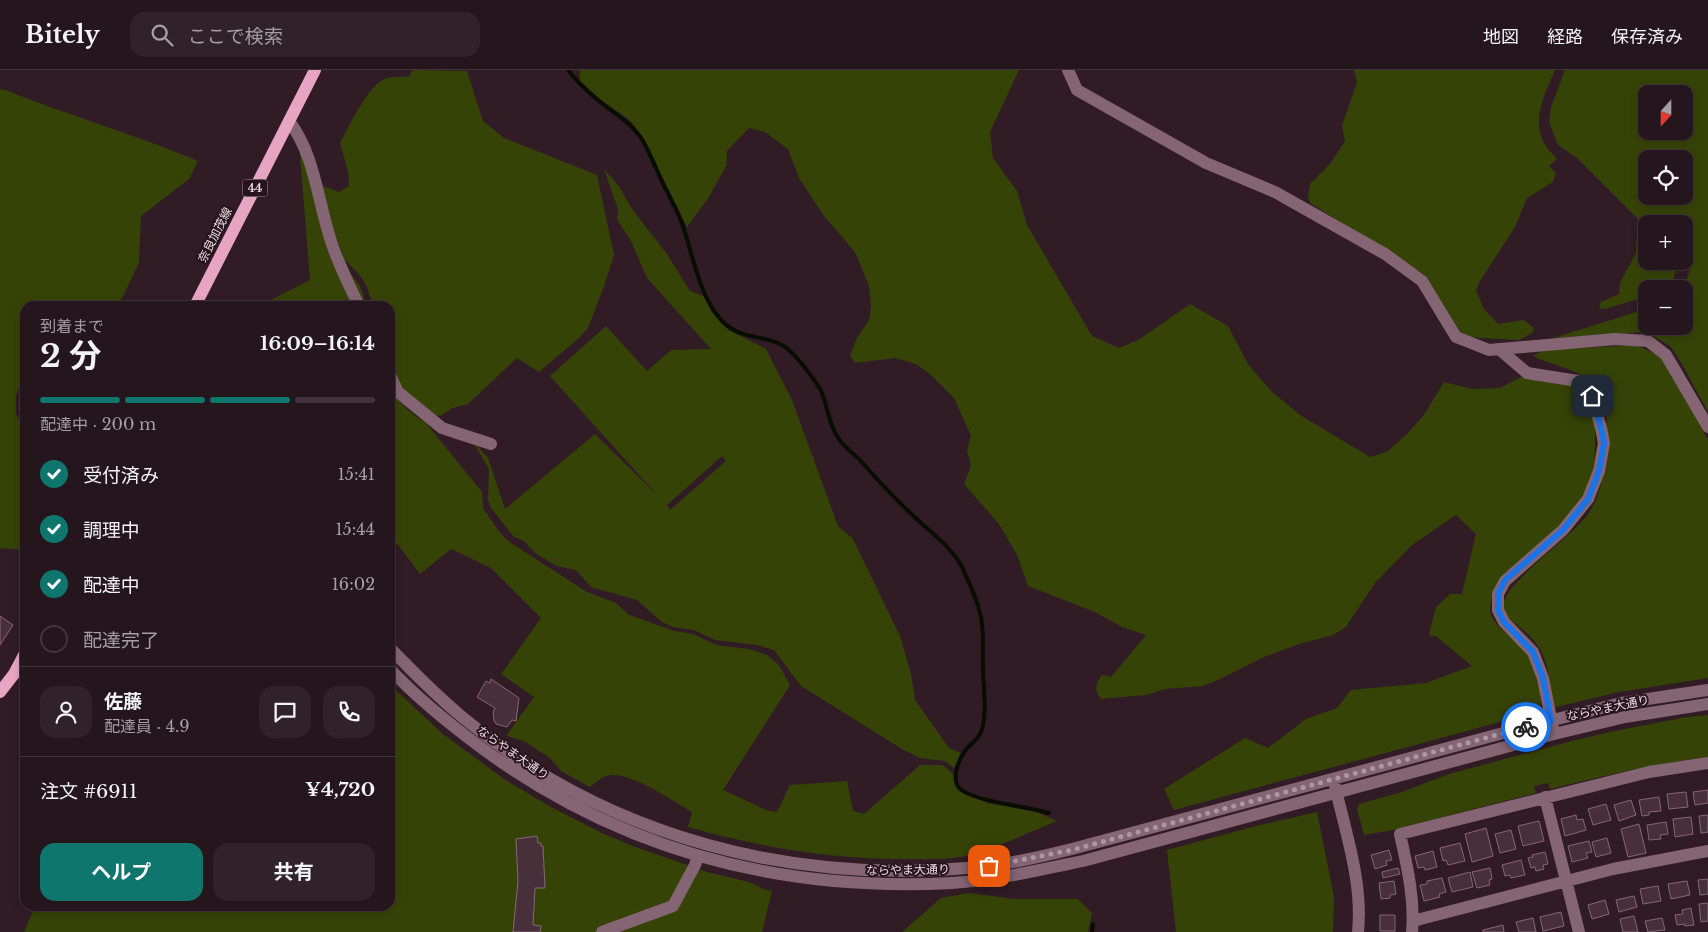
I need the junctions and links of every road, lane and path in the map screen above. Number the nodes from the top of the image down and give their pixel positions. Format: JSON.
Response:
{"nodes":[{"id":1,"x":315,"y":70,"type":"edge"},
{"id":2,"x":1068,"y":70,"type":"edge"},
{"id":3,"x":289,"y":121,"type":"junction"},
{"id":4,"x":198,"y":301,"type":"edge"},
{"id":5,"x":357,"y":301,"type":"edge"},
{"id":6,"x":1499,"y":349,"type":"junction"},
{"id":7,"x":395,"y":386,"type":"edge"},
{"id":8,"x":1708,"y":427,"type":"edge"},
{"id":9,"x":491,"y":444,"type":"dead end"},
{"id":10,"x":395,"y":653,"type":"edge"},
{"id":11,"x":20,"y":663,"type":"edge"},
{"id":12,"x":395,"y":673,"type":"edge"},
{"id":13,"x":1708,"y":690,"type":"edge"},
{"id":14,"x":0,"y":692,"type":"edge"},
{"id":15,"x":1708,"y":704,"type":"edge"},
{"id":16,"x":1552,"y":727,"type":"junction"},
{"id":17,"x":1708,"y":764,"type":"edge"},
{"id":18,"x":1333,"y":779,"type":"junction"},
{"id":19,"x":1336,"y":793,"type":"junction"},
{"id":20,"x":1545,"y":798,"type":"junction"},
{"id":21,"x":1708,"y":851,"type":"edge"},
{"id":22,"x":698,"y":856,"type":"junction"},
{"id":23,"x":1566,"y":881,"type":"junction"},
{"id":24,"x":630,"y":922,"type":"junction"},
{"id":25,"x":1412,"y":926,"type":"edge"},
{"id":26,"x":602,"y":932,"type":"edge"},
{"id":27,"x":619,"y":932,"type":"edge"},
{"id":28,"x":1358,"y":932,"type":"edge"},
{"id":29,"x":1579,"y":932,"type":"edge"}],
"edges":[{"from":1,"to":3,"type":"main road","name":"奈良加茂線","number":"44"},
{"from":2,"to":6,"type":"street"},
{"from":3,"to":4,"type":"main road","name":"奈良加茂線","number":"44"},
{"from":3,"to":5,"type":"street"},
{"from":6,"to":8,"type":"street"},
{"from":6,"to":16,"type":"street"},
{"from":7,"to":9,"type":"street"},
{"from":10,"to":18,"type":"street","name":"ならやま大通り"},
{"from":11,"to":14,"type":"main road"},
{"from":12,"to":22,"type":"street","name":"ならやま大通り"},
{"from":13,"to":16,"type":"street","name":"ならやま大通り"},
{"from":15,"to":16,"type":"street","name":"ならやま大通り"},
{"from":16,"to":18,"type":"street","name":"ならやま大通り"},
{"from":16,"to":19,"type":"street","name":"ならやま大通り"},
{"from":17,"to":20,"type":"street"},
{"from":18,"to":19,"type":"street"},
{"from":19,"to":22,"type":"street","name":"ならやま大通り"},
{"from":19,"to":28,"type":"street"},
{"from":20,"to":23,"type":"street"},
{"from":20,"to":25,"type":"street"},
{"from":21,"to":23,"type":"street"},
{"from":22,"to":24,"type":"street"},
{"from":23,"to":25,"type":"street"},
{"from":23,"to":29,"type":"street"},
{"from":24,"to":26,"type":"street"},
{"from":24,"to":27,"type":"street"}]}
